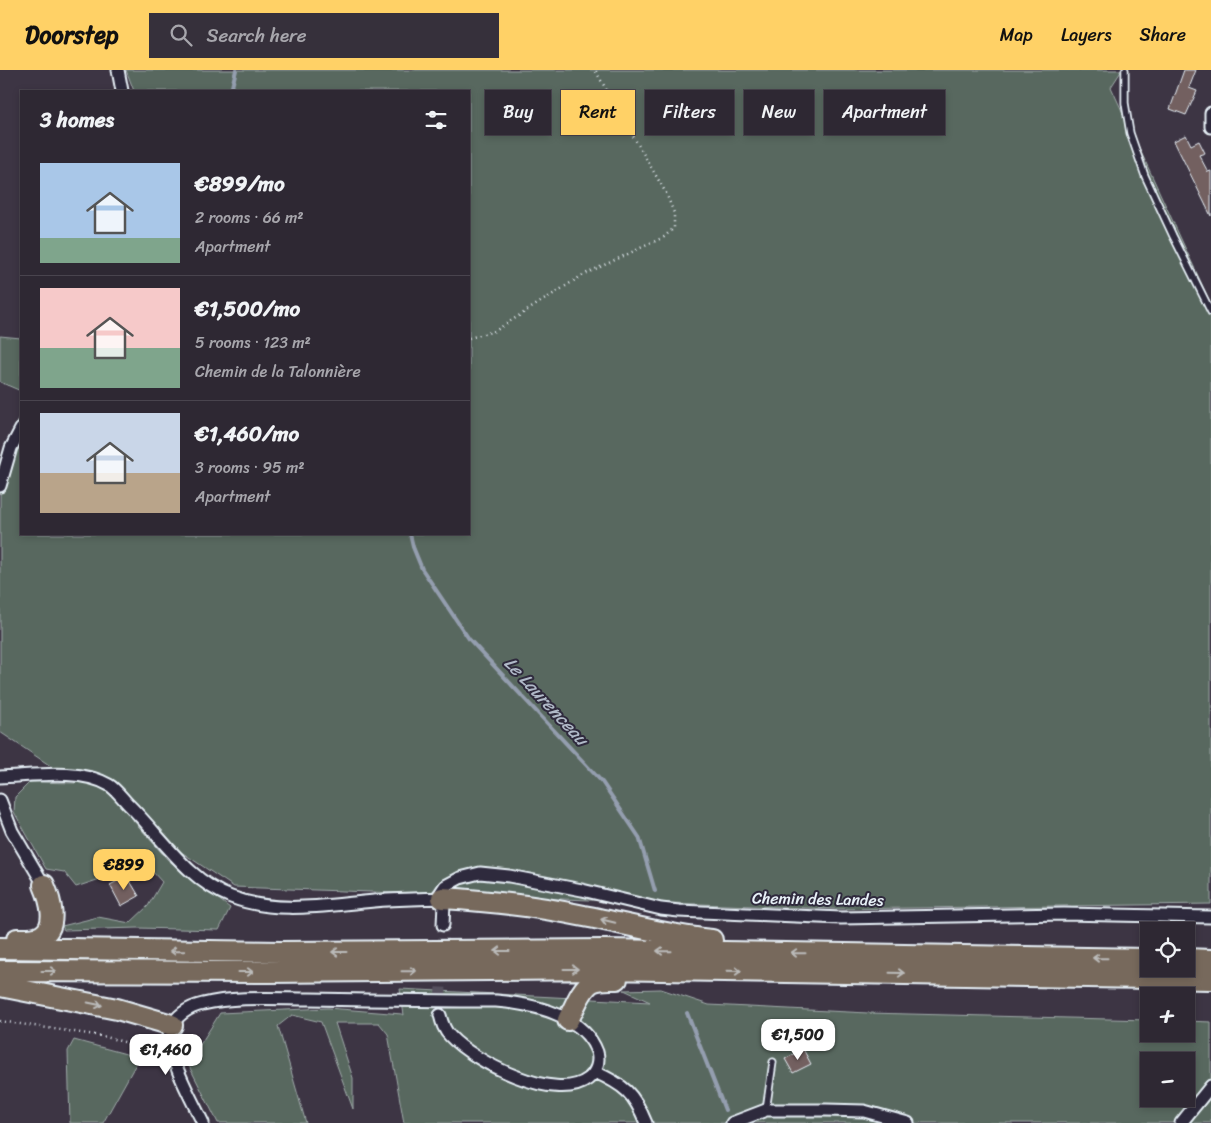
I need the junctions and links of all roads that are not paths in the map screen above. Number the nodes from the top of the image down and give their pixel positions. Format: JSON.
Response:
{"nodes":[{"id":1,"x":118,"y":70,"type":"edge"},
{"id":2,"x":1125,"y":70,"type":"edge"},
{"id":3,"x":122,"y":90,"type":"edge"},
{"id":4,"x":1211,"y":113,"type":"edge"},
{"id":5,"x":1211,"y":127,"type":"edge"},
{"id":6,"x":1211,"y":312,"type":"edge"},
{"id":7,"x":20,"y":431,"type":"edge"},
{"id":8,"x":0,"y":486,"type":"edge"},
{"id":9,"x":0,"y":777,"type":"edge"},
{"id":10,"x":0,"y":800,"type":"edge"},
{"id":11,"x":44,"y":885,"type":"joint"},
{"id":12,"x":442,"y":898,"type":"junction"},
{"id":13,"x":1211,"y":917,"type":"edge"},
{"id":14,"x":443,"y":925,"type":"tunnel mouth"},
{"id":15,"x":0,"y":938,"type":"edge"},
{"id":16,"x":0,"y":948,"type":"edge"},
{"id":17,"x":748,"y":952,"type":"junction"},
{"id":18,"x":1140,"y":958,"type":"edge"},
{"id":19,"x":1195,"y":959,"type":"edge"},
{"id":20,"x":1211,"y":960,"type":"edge"},
{"id":21,"x":686,"y":970,"type":"junction"},
{"id":22,"x":0,"y":971,"type":"edge"},
{"id":23,"x":1211,"y":979,"type":"edge"},
{"id":24,"x":0,"y":986,"type":"edge"},
{"id":25,"x":440,"y":1015,"type":"tunnel mouth"},
{"id":26,"x":568,"y":1020,"type":"junction"},
{"id":27,"x":172,"y":1025,"type":"junction"},
{"id":28,"x":773,"y":1062,"type":"dead end"},
{"id":29,"x":595,"y":1072,"type":"junction"},
{"id":30,"x":1211,"y":1086,"type":"edge"},
{"id":31,"x":766,"y":1110,"type":"junction"},
{"id":32,"x":203,"y":1123,"type":"edge"},
{"id":33,"x":646,"y":1123,"type":"edge"},
{"id":34,"x":732,"y":1123,"type":"edge"},
{"id":35,"x":908,"y":1123,"type":"edge"},
{"id":36,"x":1181,"y":1123,"type":"edge"}],
"edges":[{"from":1,"to":3,"type":"street"},
{"from":2,"to":6,"type":"lane"},
{"from":4,"to":5,"type":"street"},
{"from":7,"to":8,"type":"street"},
{"from":9,"to":12,"type":"street"},
{"from":10,"to":11,"type":"street"},
{"from":11,"to":15,"type":"highway"},
{"from":12,"to":13,"type":"street","name":"Chemin des Landes"},
{"from":12,"to":14,"type":"street"},
{"from":17,"to":12,"type":"highway","one_way":true},
{"from":17,"to":16,"type":"highway","one_way":true},
{"from":18,"to":17,"type":"highway","one_way":true},
{"from":19,"to":20,"type":"highway"},
{"from":22,"to":21,"type":"highway","one_way":true},
{"from":21,"to":23,"type":"highway","one_way":true},
{"from":21,"to":26,"type":"highway"},
{"from":24,"to":27,"type":"highway","one_way":true},
{"from":25,"to":29,"type":"street"},
{"from":26,"to":27,"type":"street"},
{"from":26,"to":29,"type":"street"},
{"from":27,"to":32,"type":"street"},
{"from":28,"to":31,"type":"lane"},
{"from":29,"to":33,"type":"street"},
{"from":30,"to":36,"type":"street"},
{"from":31,"to":34,"type":"street"},
{"from":31,"to":35,"type":"street"}]}
